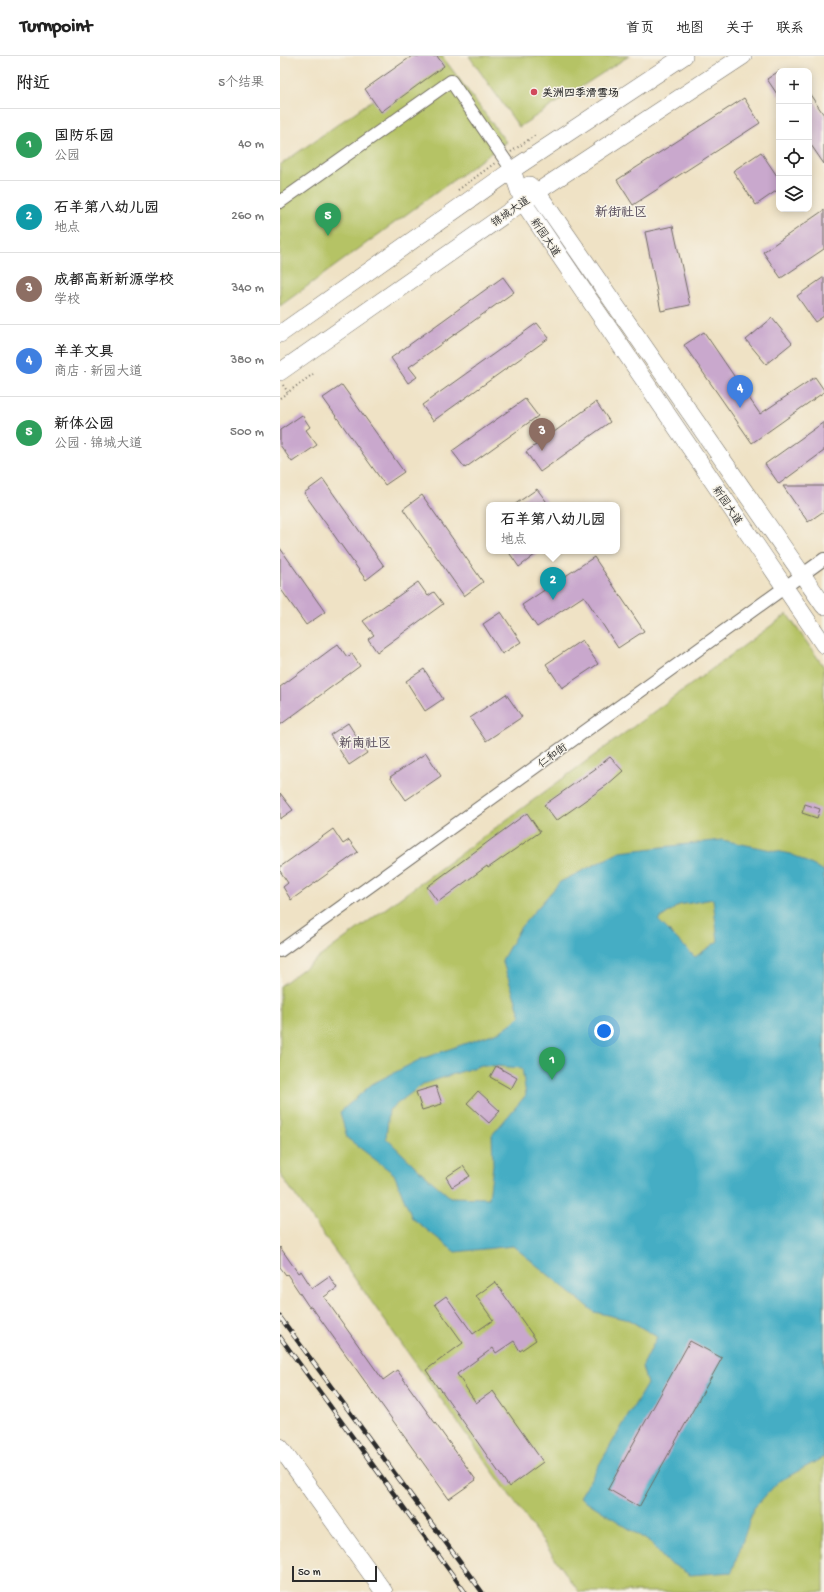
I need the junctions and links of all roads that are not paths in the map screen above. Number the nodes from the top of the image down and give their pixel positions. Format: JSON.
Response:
{"nodes":[{"id":1,"x":684,"y":56,"type":"edge"},
{"id":2,"x":743,"y":56,"type":"edge"},
{"id":3,"x":512,"y":170,"type":"junction"},
{"id":4,"x":537,"y":192,"type":"junction"},
{"id":5,"x":280,"y":202,"type":"edge"},
{"id":6,"x":523,"y":202,"type":"junction"},
{"id":7,"x":280,"y":334,"type":"edge"},
{"id":8,"x":280,"y":372,"type":"edge"},
{"id":9,"x":824,"y":559,"type":"edge"},
{"id":10,"x":803,"y":575,"type":"junction"},
{"id":11,"x":785,"y":588,"type":"junction"},
{"id":12,"x":824,"y":606,"type":"edge"},
{"id":13,"x":824,"y":645,"type":"edge"},
{"id":14,"x":280,"y":951,"type":"edge"},
{"id":15,"x":280,"y":1447,"type":"edge"},
{"id":16,"x":384,"y":1592,"type":"edge"}],
"edges":[{"from":1,"to":3,"type":"street"},
{"from":2,"to":4,"type":"street","name":"锦城大道"},
{"from":3,"to":4,"type":"street","name":"新园大道"},
{"from":3,"to":5,"type":"street"},
{"from":3,"to":6,"type":"street","name":"新园大道"},
{"from":3,"to":7,"type":"street"},
{"from":4,"to":6,"type":"street","name":"锦城大道"},
{"from":4,"to":10,"type":"street","name":"新园大道"},
{"from":6,"to":8,"type":"street","name":"锦城大道"},
{"from":6,"to":11,"type":"street","name":"新园大道"},
{"from":9,"to":10,"type":"street","name":"仁和街"},
{"from":10,"to":11,"type":"street","name":"仁和街"},
{"from":10,"to":12,"type":"street","name":"新园大道"},
{"from":11,"to":13,"type":"street","name":"新园大道"},
{"from":11,"to":14,"type":"street","name":"仁和街"},
{"from":15,"to":16,"type":"street"}]}
